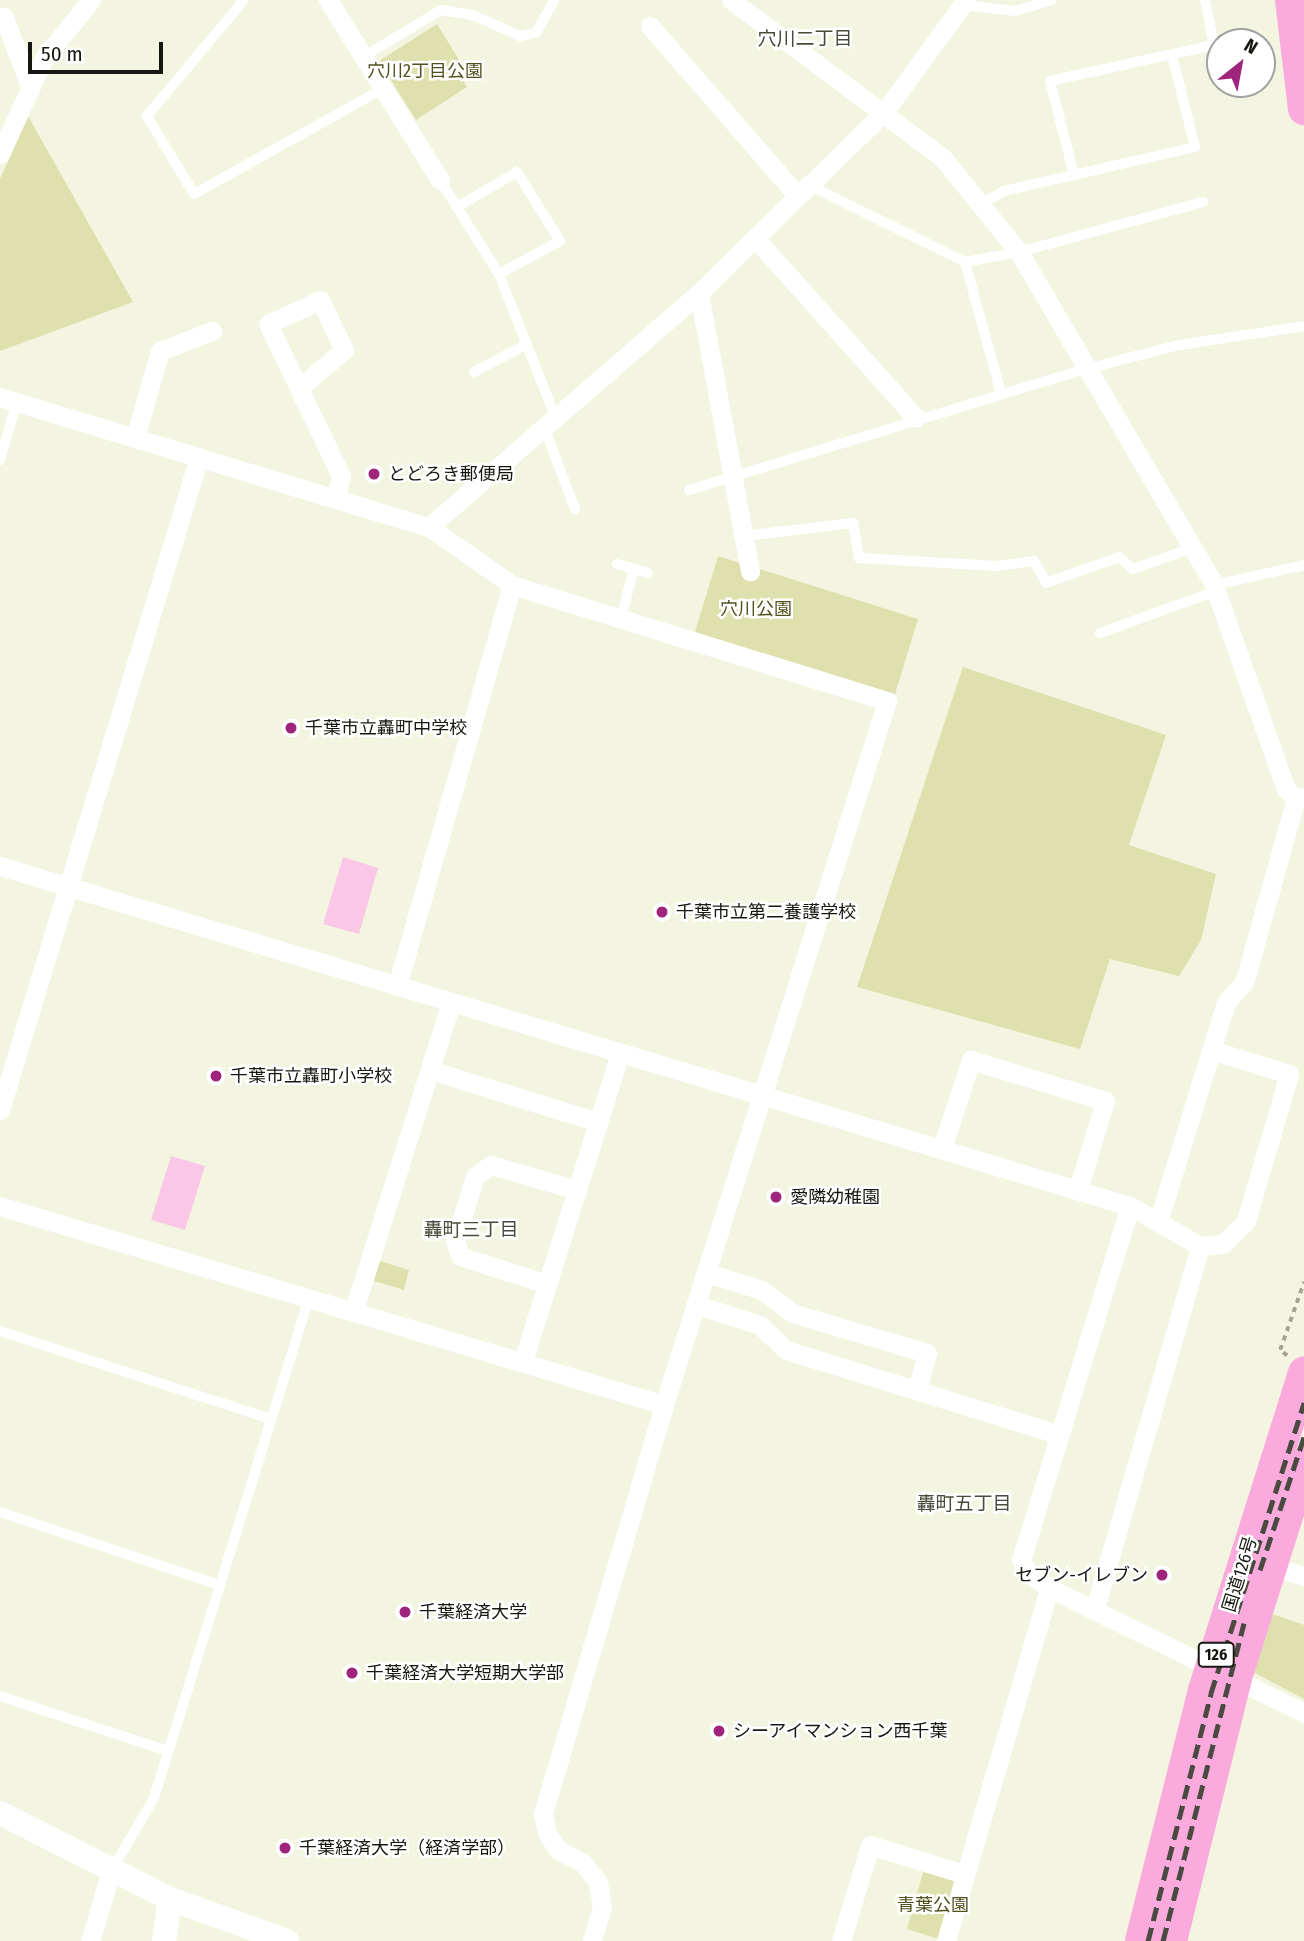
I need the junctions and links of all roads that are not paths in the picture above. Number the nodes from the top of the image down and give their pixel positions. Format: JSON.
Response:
{"nodes":[{"id":1,"x":91,"y":0,"type":"edge"},
{"id":2,"x":244,"y":0,"type":"edge"},
{"id":3,"x":328,"y":0,"type":"edge"},
{"id":4,"x":554,"y":0,"type":"edge"},
{"id":5,"x":731,"y":0,"type":"edge"},
{"id":6,"x":1051,"y":0,"type":"edge"},
{"id":7,"x":1205,"y":0,"type":"edge"},
{"id":8,"x":1214,"y":0,"type":"edge"},
{"id":9,"x":1291,"y":0,"type":"edge"},
{"id":10,"x":964,"y":3,"type":"edge"},
{"id":11,"x":0,"y":18,"type":"edge"},
{"id":12,"x":650,"y":26,"type":"dead end"},
{"id":13,"x":1172,"y":55,"type":"junction"},
{"id":14,"x":363,"y":57,"type":"junction"},
{"id":15,"x":30,"y":86,"type":"junction"},
{"id":16,"x":383,"y":89,"type":"junction"},
{"id":17,"x":1304,"y":109,"type":"edge"},
{"id":18,"x":884,"y":112,"type":"junction"},
{"id":19,"x":2,"y":142,"type":"edge"},
{"id":20,"x":1074,"y":175,"type":"junction"},
{"id":21,"x":440,"y":180,"type":"joint"},
{"id":22,"x":804,"y":190,"type":"junction"},
{"id":23,"x":1203,"y":202,"type":"dead end"},
{"id":24,"x":980,"y":204,"type":"junction"},
{"id":25,"x":457,"y":207,"type":"junction"},
{"id":26,"x":755,"y":238,"type":"junction"},
{"id":27,"x":1019,"y":252,"type":"junction"},
{"id":28,"x":965,"y":262,"type":"junction"},
{"id":29,"x":499,"y":274,"type":"junction"},
{"id":30,"x":699,"y":293,"type":"junction"},
{"id":31,"x":1304,"y":326,"type":"edge"},
{"id":32,"x":212,"y":331,"type":"dead end"},
{"id":33,"x":527,"y":344,"type":"junction"},
{"id":34,"x":1086,"y":369,"type":"junction"},
{"id":35,"x":474,"y":372,"type":"dead end"},
{"id":36,"x":299,"y":388,"type":"junction"},
{"id":37,"x":1000,"y":394,"type":"junction"},
{"id":38,"x":9,"y":400,"type":"edge"},
{"id":39,"x":916,"y":418,"type":"junction"},
{"id":40,"x":549,"y":421,"type":"junction"},
{"id":41,"x":135,"y":438,"type":"junction"},
{"id":42,"x":199,"y":457,"type":"junction"},
{"id":43,"x":0,"y":460,"type":"edge"},
{"id":44,"x":733,"y":476,"type":"junction"},
{"id":45,"x":689,"y":490,"type":"dead end"},
{"id":46,"x":336,"y":499,"type":"junction"},
{"id":47,"x":575,"y":509,"type":"dead end"},
{"id":48,"x":429,"y":527,"type":"junction"},
{"id":49,"x":744,"y":536,"type":"junction"},
{"id":50,"x":1192,"y":548,"type":"junction"},
{"id":51,"x":617,"y":564,"type":"dead end"},
{"id":52,"x":1304,"y":565,"type":"edge"},
{"id":53,"x":634,"y":569,"type":"junction"},
{"id":54,"x":750,"y":571,"type":"dead end"},
{"id":55,"x":648,"y":573,"type":"dead end"},
{"id":56,"x":512,"y":585,"type":"junction"},
{"id":57,"x":1215,"y":588,"type":"junction"},
{"id":58,"x":621,"y":618,"type":"junction"},
{"id":59,"x":1100,"y":633,"type":"dead end"},
{"id":60,"x":1300,"y":797,"type":"edge"},
{"id":61,"x":0,"y":866,"type":"edge"},
{"id":62,"x":68,"y":886,"type":"junction"},
{"id":63,"x":397,"y":986,"type":"junction"},
{"id":64,"x":451,"y":1002,"type":"junction"},
{"id":65,"x":1212,"y":1051,"type":"junction"},
{"id":66,"x":620,"y":1053,"type":"junction"},
{"id":67,"x":429,"y":1070,"type":"junction"},
{"id":68,"x":5,"y":1075,"type":"edge"},
{"id":69,"x":764,"y":1095,"type":"junction"},
{"id":70,"x":0,"y":1110,"type":"edge"},
{"id":71,"x":598,"y":1122,"type":"junction"},
{"id":72,"x":942,"y":1148,"type":"junction"},
{"id":73,"x":1078,"y":1190,"type":"junction"},
{"id":74,"x":577,"y":1191,"type":"junction"},
{"id":75,"x":0,"y":1206,"type":"edge"},
{"id":76,"x":1130,"y":1206,"type":"junction"},
{"id":77,"x":1158,"y":1222,"type":"junction"},
{"id":78,"x":1200,"y":1246,"type":"junction"},
{"id":79,"x":707,"y":1273,"type":"junction"},
{"id":80,"x":547,"y":1284,"type":"junction"},
{"id":81,"x":309,"y":1296,"type":"junction"},
{"id":82,"x":696,"y":1305,"type":"junction"},
{"id":83,"x":354,"y":1310,"type":"junction"},
{"id":84,"x":0,"y":1331,"type":"edge"},
{"id":85,"x":523,"y":1361,"type":"junction"},
{"id":86,"x":1302,"y":1389,"type":"edge"},
{"id":87,"x":917,"y":1390,"type":"junction"},
{"id":88,"x":664,"y":1405,"type":"junction"},
{"id":89,"x":271,"y":1419,"type":"junction"},
{"id":90,"x":1057,"y":1434,"type":"junction"},
{"id":91,"x":1304,"y":1462,"type":"edge"},
{"id":92,"x":0,"y":1512,"type":"edge"},
{"id":93,"x":1268,"y":1565,"type":"junction"},
{"id":94,"x":1304,"y":1576,"type":"edge"},
{"id":95,"x":220,"y":1585,"type":"junction"},
{"id":96,"x":1049,"y":1588,"type":"junction"},
{"id":97,"x":1095,"y":1608,"type":"junction"},
{"id":98,"x":1224,"y":1672,"type":"junction"},
{"id":99,"x":0,"y":1696,"type":"edge"},
{"id":100,"x":1304,"y":1713,"type":"edge"},
{"id":101,"x":168,"y":1751,"type":"junction"},
{"id":102,"x":0,"y":1813,"type":"edge"},
{"id":103,"x":112,"y":1868,"type":"junction"},
{"id":104,"x":964,"y":1874,"type":"junction"},
{"id":105,"x":170,"y":1899,"type":"junction"},
{"id":106,"x":90,"y":1941,"type":"edge"},
{"id":107,"x":164,"y":1941,"type":"edge"},
{"id":108,"x":287,"y":1941,"type":"edge"},
{"id":109,"x":592,"y":1941,"type":"edge"},
{"id":110,"x":841,"y":1941,"type":"edge"},
{"id":111,"x":946,"y":1941,"type":"edge"},
{"id":112,"x":1141,"y":1941,"type":"edge"},
{"id":113,"x":1171,"y":1941,"type":"edge"}],
"edges":[{"from":1,"to":15,"type":"street"},
{"from":2,"to":16,"type":"lane"},
{"from":3,"to":14,"type":"street"},
{"from":4,"to":14,"type":"lane"},
{"from":5,"to":18,"type":"street"},
{"from":6,"to":10,"type":"lane"},
{"from":7,"to":8,"type":"lane"},
{"from":7,"to":13,"type":"lane"},
{"from":9,"to":17,"type":"highway"},
{"from":10,"to":18,"type":"street"},
{"from":11,"to":15,"type":"street"},
{"from":12,"to":22,"type":"street"},
{"from":13,"to":20,"type":"lane"},
{"from":13,"to":20,"type":"lane"},
{"from":14,"to":16,"type":"street"},
{"from":15,"to":19,"type":"street"},
{"from":16,"to":21,"type":"street"},
{"from":18,"to":22,"type":"street"},
{"from":18,"to":24,"type":"street"},
{"from":20,"to":24,"type":"lane"},
{"from":21,"to":25,"type":"lane"},
{"from":22,"to":26,"type":"street"},
{"from":22,"to":28,"type":"lane"},
{"from":23,"to":27,"type":"lane"},
{"from":24,"to":27,"type":"street"},
{"from":25,"to":29,"type":"lane"},
{"from":25,"to":29,"type":"lane"},
{"from":26,"to":30,"type":"street"},
{"from":26,"to":39,"type":"street"},
{"from":27,"to":28,"type":"lane"},
{"from":27,"to":34,"type":"street"},
{"from":28,"to":37,"type":"lane"},
{"from":29,"to":33,"type":"lane"},
{"from":30,"to":40,"type":"street"},
{"from":30,"to":44,"type":"street"},
{"from":31,"to":34,"type":"lane"},
{"from":32,"to":41,"type":"street"},
{"from":33,"to":35,"type":"lane"},
{"from":33,"to":40,"type":"lane"},
{"from":34,"to":37,"type":"lane"},
{"from":34,"to":50,"type":"street"},
{"from":36,"to":36,"type":"street"},
{"from":36,"to":46,"type":"street"},
{"from":37,"to":39,"type":"lane"},
{"from":38,"to":41,"type":"street"},
{"from":38,"to":43,"type":"lane"},
{"from":39,"to":44,"type":"lane"},
{"from":40,"to":47,"type":"lane"},
{"from":40,"to":48,"type":"street"},
{"from":41,"to":42,"type":"street"},
{"from":42,"to":46,"type":"street"},
{"from":42,"to":62,"type":"street"},
{"from":44,"to":45,"type":"lane"},
{"from":44,"to":49,"type":"street"},
{"from":46,"to":48,"type":"street"},
{"from":48,"to":56,"type":"street"},
{"from":49,"to":50,"type":"lane"},
{"from":49,"to":54,"type":"street"},
{"from":50,"to":57,"type":"street"},
{"from":51,"to":53,"type":"lane"},
{"from":52,"to":57,"type":"lane"},
{"from":53,"to":55,"type":"lane"},
{"from":53,"to":58,"type":"lane"},
{"from":56,"to":58,"type":"street"},
{"from":56,"to":63,"type":"street"},
{"from":57,"to":59,"type":"lane"},
{"from":57,"to":60,"type":"street"},
{"from":58,"to":69,"type":"street"},
{"from":60,"to":65,"type":"street"},
{"from":61,"to":62,"type":"street"},
{"from":62,"to":63,"type":"street"},
{"from":62,"to":68,"type":"street"},
{"from":63,"to":64,"type":"street"},
{"from":64,"to":66,"type":"street"},
{"from":64,"to":67,"type":"street"},
{"from":65,"to":77,"type":"street"},
{"from":65,"to":78,"type":"street"},
{"from":66,"to":69,"type":"street"},
{"from":66,"to":71,"type":"street"},
{"from":67,"to":71,"type":"street"},
{"from":67,"to":83,"type":"street"},
{"from":68,"to":70,"type":"street"},
{"from":69,"to":72,"type":"street"},
{"from":69,"to":79,"type":"street"},
{"from":71,"to":74,"type":"street"},
{"from":72,"to":73,"type":"street"},
{"from":72,"to":73,"type":"street"},
{"from":73,"to":76,"type":"street"},
{"from":74,"to":80,"type":"street"},
{"from":74,"to":80,"type":"street"},
{"from":75,"to":81,"type":"street"},
{"from":76,"to":77,"type":"street"},
{"from":76,"to":90,"type":"street"},
{"from":77,"to":78,"type":"street"},
{"from":78,"to":97,"type":"street"},
{"from":79,"to":82,"type":"street"},
{"from":79,"to":87,"type":"street"},
{"from":80,"to":85,"type":"street"},
{"from":81,"to":83,"type":"street"},
{"from":81,"to":89,"type":"lane"},
{"from":82,"to":87,"type":"street"},
{"from":82,"to":88,"type":"street"},
{"from":83,"to":85,"type":"street"},
{"from":84,"to":89,"type":"lane"},
{"from":85,"to":88,"type":"street"},
{"from":86,"to":98,"type":"highway","name":"国道126号","number":"126"},
{"from":87,"to":90,"type":"street"},
{"from":88,"to":109,"type":"street"},
{"from":89,"to":95,"type":"lane"},
{"from":90,"to":96,"type":"street"},
{"from":91,"to":93,"type":"highway","name":"国道126号","number":"126"},
{"from":92,"to":95,"type":"lane"},
{"from":93,"to":94,"type":"street"},
{"from":93,"to":98,"type":"highway","name":"国道126号","number":"126"},
{"from":95,"to":101,"type":"lane"},
{"from":96,"to":97,"type":"street"},
{"from":96,"to":104,"type":"street"},
{"from":97,"to":98,"type":"street"},
{"from":98,"to":100,"type":"street"},
{"from":98,"to":112,"type":"highway","name":"国道126号","number":"126"},
{"from":98,"to":113,"type":"highway","name":"国道126号","number":"126"},
{"from":99,"to":101,"type":"lane"},
{"from":101,"to":103,"type":"lane"},
{"from":102,"to":103,"type":"street"},
{"from":103,"to":105,"type":"street"},
{"from":103,"to":106,"type":"street"},
{"from":104,"to":110,"type":"street"},
{"from":104,"to":111,"type":"street"},
{"from":105,"to":107,"type":"street"},
{"from":105,"to":108,"type":"street"}]}
